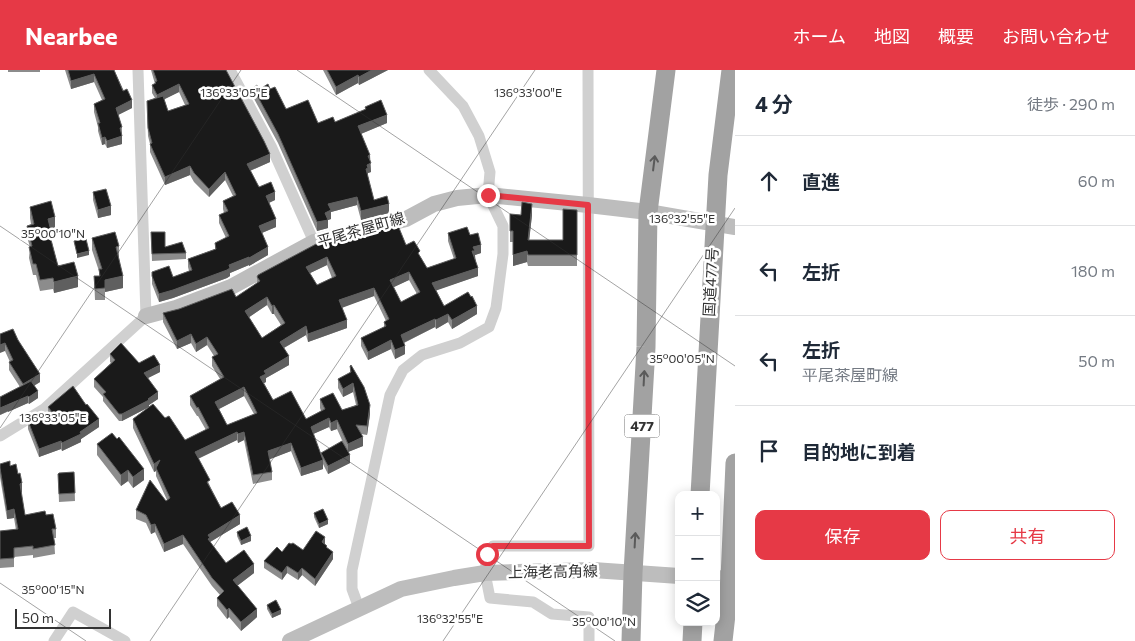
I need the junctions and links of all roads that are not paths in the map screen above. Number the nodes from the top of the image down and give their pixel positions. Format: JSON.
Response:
{"nodes":[{"id":1,"x":138,"y":70,"type":"edge"},
{"id":2,"x":230,"y":70,"type":"edge"},
{"id":3,"x":429,"y":70,"type":"edge"},
{"id":4,"x":588,"y":70,"type":"edge"},
{"id":5,"x":666,"y":70,"type":"edge"},
{"id":6,"x":731,"y":70,"type":"edge"},
{"id":7,"x":488,"y":195,"type":"junction"},
{"id":8,"x":588,"y":205,"type":"junction"},
{"id":9,"x":648,"y":212,"type":"junction"},
{"id":10,"x":735,"y":227,"type":"edge"},
{"id":11,"x":314,"y":242,"type":"junction"},
{"id":12,"x":146,"y":316,"type":"junction"},
{"id":13,"x":0,"y":436,"type":"edge"},
{"id":14,"x":735,"y":463,"type":"edge"},
{"id":15,"x":700,"y":491,"type":"edge"},
{"id":16,"x":485,"y":573,"type":"junction"},
{"id":17,"x":633,"y":573,"type":"junction"},
{"id":18,"x":675,"y":576,"type":"edge"},
{"id":19,"x":727,"y":579,"type":"edge"},
{"id":20,"x":359,"y":608,"type":"junction"},
{"id":21,"x":693,"y":626,"type":"edge"},
{"id":22,"x":54,"y":641,"type":"edge"},
{"id":23,"x":125,"y":641,"type":"edge"},
{"id":24,"x":290,"y":641,"type":"edge"},
{"id":25,"x":589,"y":641,"type":"edge"},
{"id":26,"x":631,"y":641,"type":"edge"},
{"id":27,"x":692,"y":641,"type":"edge"},
{"id":28,"x":723,"y":641,"type":"edge"}],
"edges":[{"from":1,"to":12,"type":"street"},
{"from":2,"to":11,"type":"street"},
{"from":3,"to":7,"type":"street"},
{"from":4,"to":8,"type":"street"},
{"from":9,"to":5,"type":"highway","number":"477","one_way":true},
{"from":6,"to":15,"type":"highway","name":"国道477号"},
{"from":7,"to":8,"type":"main road","name":"平尾茶屋町線"},
{"from":7,"to":11,"type":"main road","name":"平尾茶屋町線"},
{"from":7,"to":20,"type":"street"},
{"from":8,"to":9,"type":"main road","name":"平尾茶屋町線"},
{"from":8,"to":16,"type":"street"},
{"from":9,"to":10,"type":"main road","name":"平尾茶屋町線"},
{"from":17,"to":9,"type":"highway","number":"477","one_way":true},
{"from":11,"to":12,"type":"main road","name":"平尾茶屋町線"},
{"from":12,"to":13,"type":"street"},
{"from":14,"to":19,"type":"highway"},
{"from":16,"to":17,"type":"main road","name":"上海老高角線"},
{"from":16,"to":20,"type":"main road","name":"上海老高角線"},
{"from":16,"to":25,"type":"street"},
{"from":17,"to":18,"type":"main road","name":"上海老高角線"},
{"from":17,"to":26,"type":"highway","number":"477"},
{"from":19,"to":28,"type":"highway"},
{"from":20,"to":24,"type":"main road","name":"上海老高角線"},
{"from":21,"to":27,"type":"highway"},
{"from":22,"to":23,"type":"street"}]}
